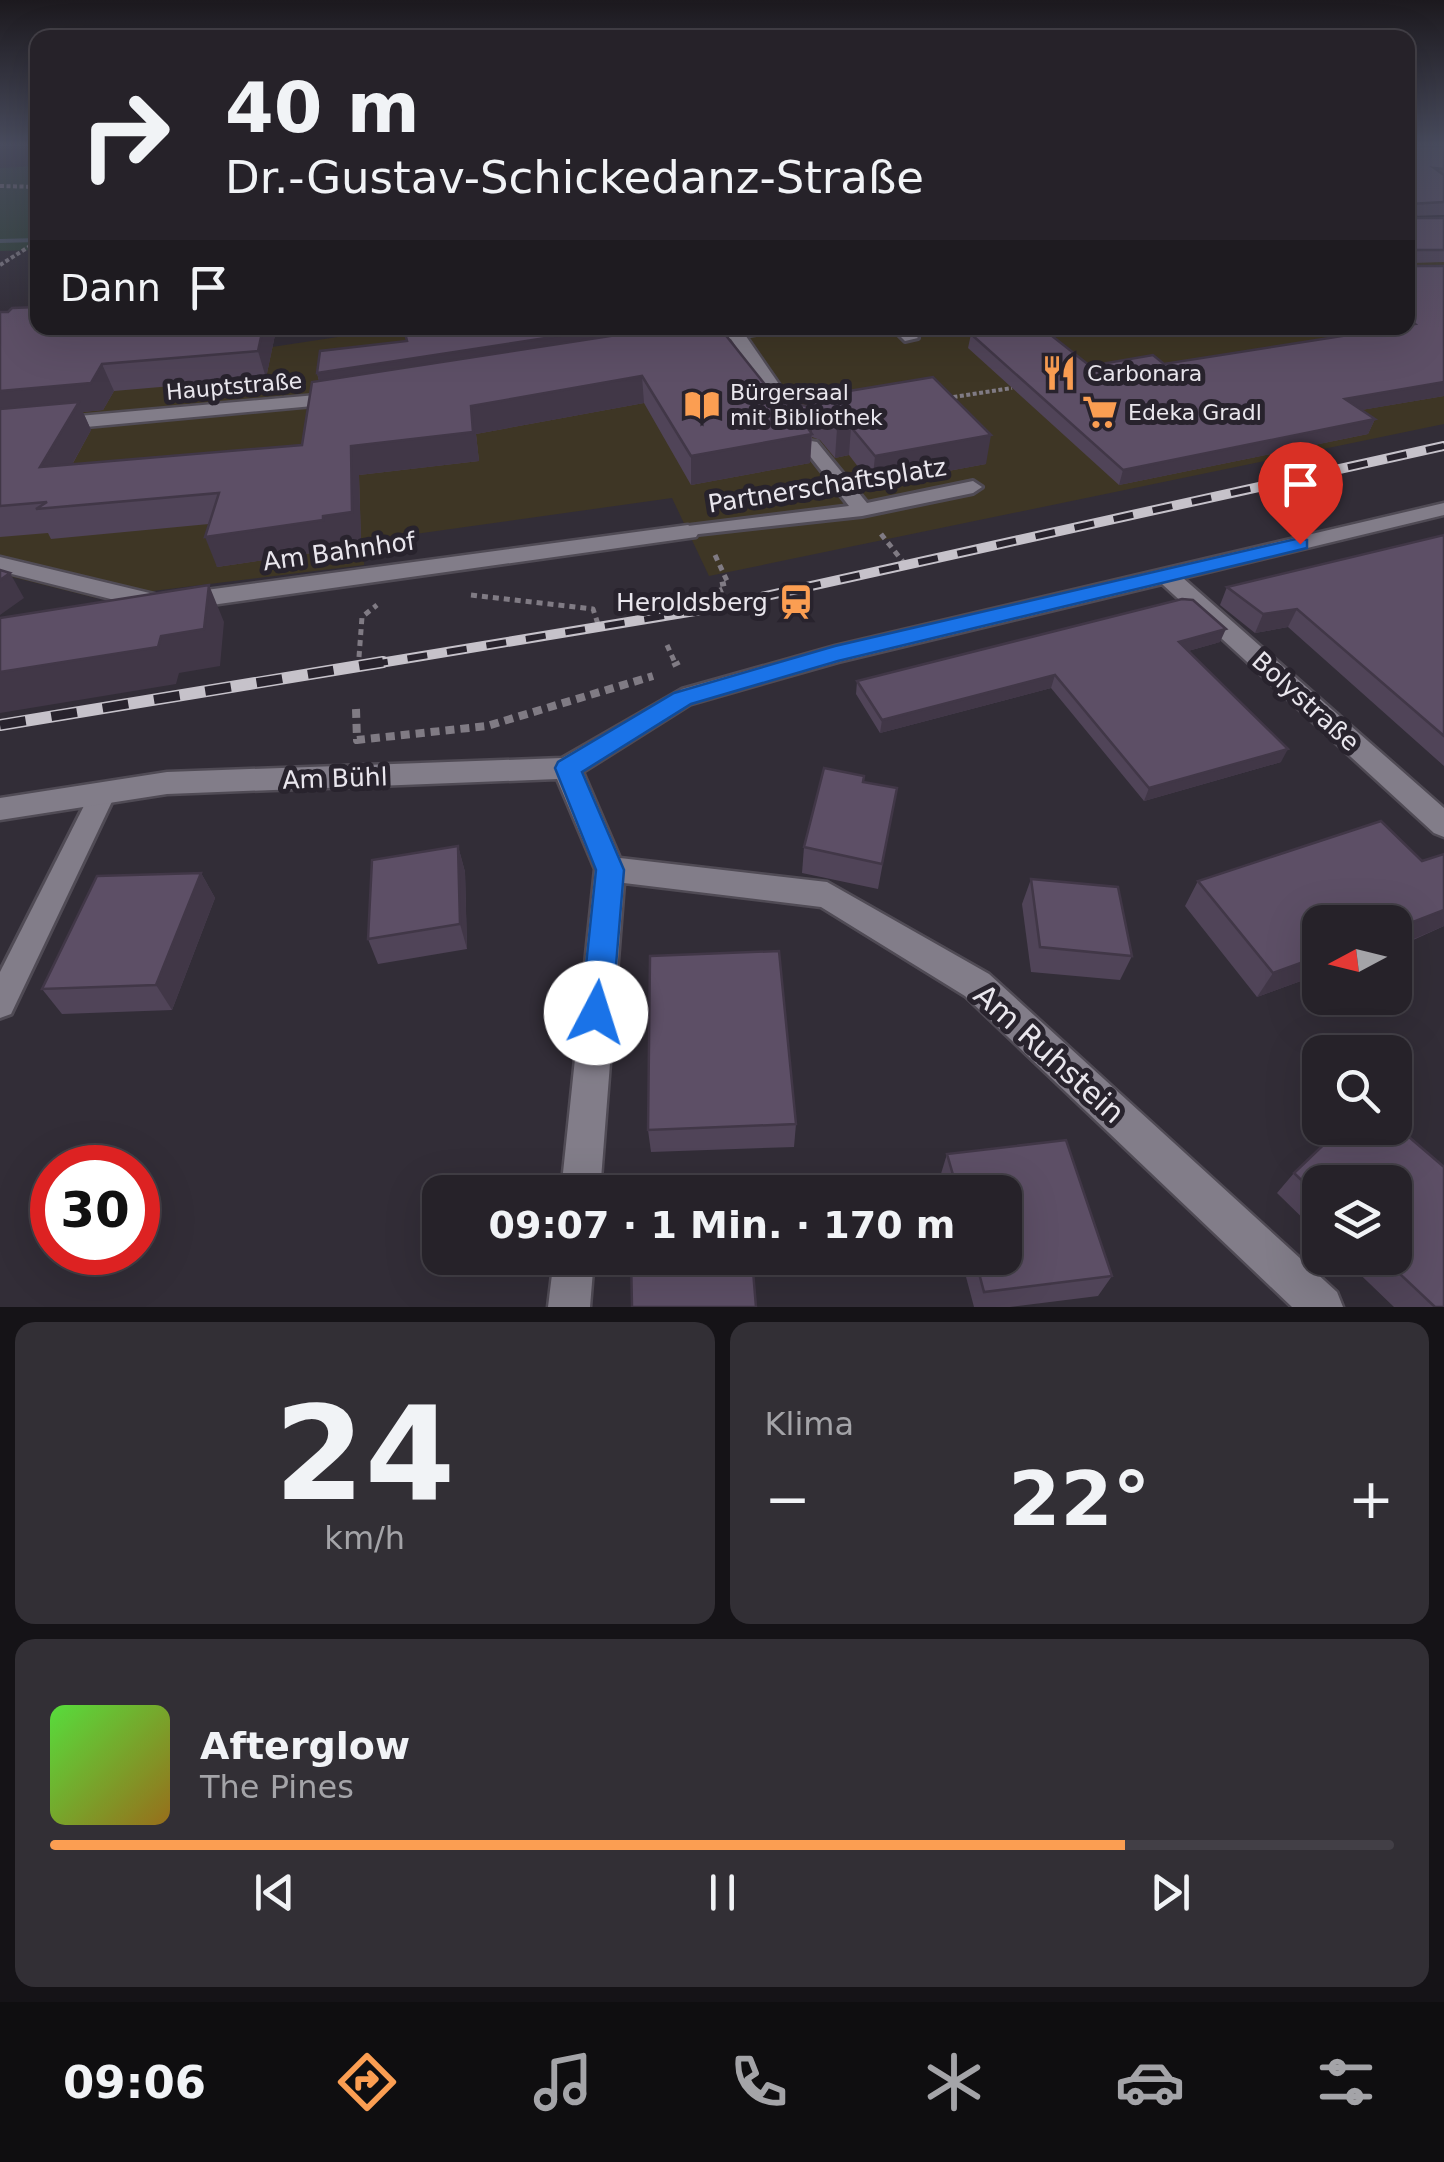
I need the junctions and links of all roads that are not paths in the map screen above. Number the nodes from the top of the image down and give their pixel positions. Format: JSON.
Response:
{"nodes":[{"id":1,"x":724,"y":335,"type":"edge"},
{"id":2,"x":736,"y":335,"type":"edge"},
{"id":3,"x":668,"y":345,"type":"edge"},
{"id":4,"x":361,"y":398,"type":"edge"},
{"id":5,"x":798,"y":426,"type":"edge"},
{"id":6,"x":0,"y":429,"type":"edge"},
{"id":7,"x":811,"y":446,"type":"edge"},
{"id":8,"x":973,"y":487,"type":"dead end"},
{"id":9,"x":1444,"y":508,"type":"edge"},
{"id":10,"x":862,"y":510,"type":"junction"},
{"id":11,"x":696,"y":531,"type":"joint"},
{"id":12,"x":0,"y":564,"type":"edge"},
{"id":13,"x":1168,"y":576,"type":"junction"},
{"id":14,"x":567,"y":768,"type":"junction"},
{"id":15,"x":104,"y":792,"type":"junction"},
{"id":16,"x":0,"y":809,"type":"edge"},
{"id":17,"x":1444,"y":825,"type":"edge"},
{"id":18,"x":610,"y":870,"type":"junction"},
{"id":19,"x":0,"y":1004,"type":"edge"},
{"id":20,"x":582,"y":1175,"type":"edge"},
{"id":21,"x":572,"y":1275,"type":"edge"},
{"id":22,"x":569,"y":1307,"type":"edge"},
{"id":23,"x":1322,"y":1307,"type":"edge"}],
"edges":[{"from":1,"to":3,"type":"street"},
{"from":2,"to":5,"type":"street"},
{"from":4,"to":6,"type":"street","name":"Hauptstraße"},
{"from":7,"to":10,"type":"lane"},
{"from":8,"to":10,"type":"lane","name":"Partnerschaftsplatz"},
{"from":9,"to":13,"type":"street"},
{"from":10,"to":11,"type":"lane","name":"Partnerschaftsplatz"},
{"from":11,"to":12,"type":"street","name":"Am Bahnhof"},
{"from":13,"to":14,"type":"street"},
{"from":13,"to":17,"type":"street","name":"Bolystraße"},
{"from":14,"to":15,"type":"street","name":"Am Bühl"},
{"from":14,"to":18,"type":"street"},
{"from":15,"to":16,"type":"street","name":"Am Bühl"},
{"from":15,"to":19,"type":"lane"},
{"from":18,"to":20,"type":"street"},
{"from":18,"to":23,"type":"street","name":"Am Ruhstein"},
{"from":21,"to":22,"type":"street"}]}
